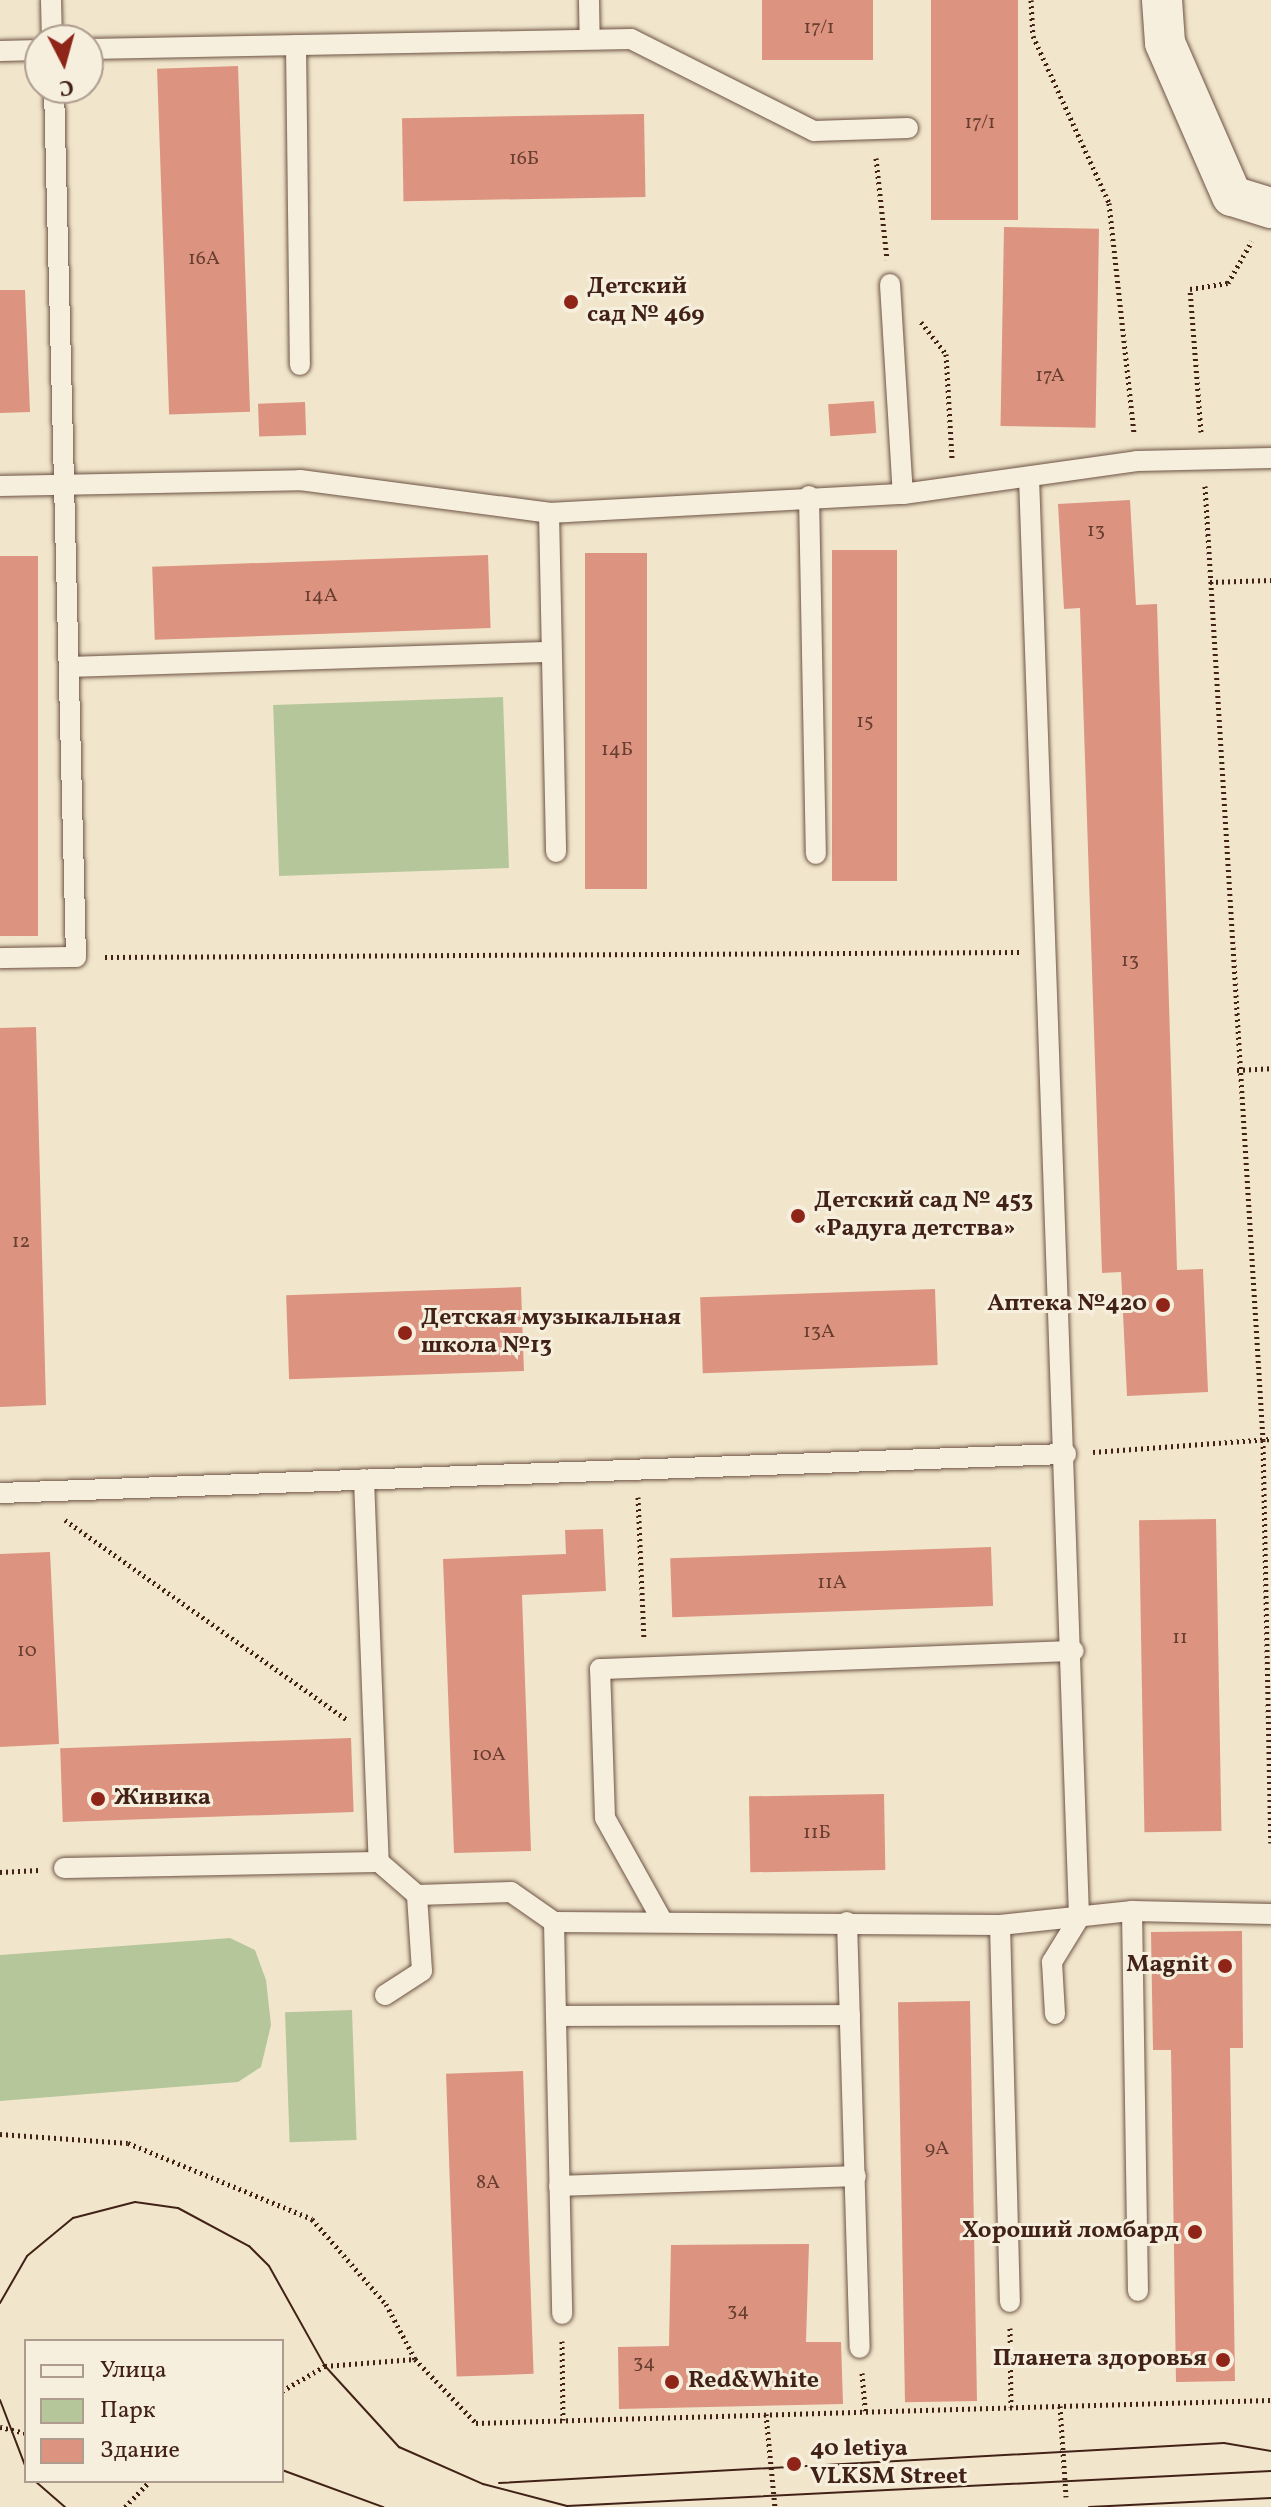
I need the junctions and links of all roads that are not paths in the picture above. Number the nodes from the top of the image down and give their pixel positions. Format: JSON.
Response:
{"nodes":[{"id":1,"x":51,"y":0,"type":"edge"},
{"id":2,"x":589,"y":0,"type":"edge"},
{"id":3,"x":1162,"y":0,"type":"edge"},
{"id":4,"x":52,"y":24,"type":"edge"},
{"id":5,"x":590,"y":39,"type":"junction"},
{"id":6,"x":296,"y":45,"type":"junction"},
{"id":7,"x":104,"y":49,"type":"edge"},
{"id":8,"x":24,"y":50,"type":"edge"},
{"id":9,"x":0,"y":51,"type":"edge"},
{"id":10,"x":54,"y":104,"type":"edge"},
{"id":11,"x":908,"y":128,"type":"dead end"},
{"id":12,"x":1264,"y":220,"type":"edge"},
{"id":13,"x":890,"y":284,"type":"dead end"},
{"id":14,"x":300,"y":365,"type":"dead end"},
{"id":15,"x":1271,"y":458,"type":"edge"},
{"id":16,"x":1029,"y":477,"type":"junction"},
{"id":17,"x":66,"y":485,"type":"junction"},
{"id":18,"x":0,"y":486,"type":"edge"},
{"id":19,"x":903,"y":494,"type":"junction"},
{"id":20,"x":809,"y":496,"type":"junction"},
{"id":21,"x":549,"y":513,"type":"junction"},
{"id":22,"x":551,"y":652,"type":"junction"},
{"id":23,"x":70,"y":667,"type":"junction"},
{"id":24,"x":556,"y":852,"type":"dead end"},
{"id":25,"x":816,"y":854,"type":"dead end"},
{"id":26,"x":0,"y":958,"type":"edge"},
{"id":27,"x":1066,"y":1454,"type":"junction"},
{"id":28,"x":364,"y":1479,"type":"junction"},
{"id":29,"x":0,"y":1493,"type":"edge"},
{"id":30,"x":1074,"y":1651,"type":"junction"},
{"id":31,"x":379,"y":1862,"type":"junction"},
{"id":32,"x":64,"y":1868,"type":"road end"},
{"id":33,"x":417,"y":1895,"type":"junction"},
{"id":34,"x":1132,"y":1911,"type":"junction"},
{"id":35,"x":1271,"y":1914,"type":"edge"},
{"id":36,"x":1079,"y":1918,"type":"junction"},
{"id":37,"x":554,"y":1922,"type":"junction"},
{"id":38,"x":663,"y":1922,"type":"junction"},
{"id":39,"x":847,"y":1922,"type":"junction"},
{"id":40,"x":1000,"y":1925,"type":"junction"},
{"id":41,"x":385,"y":1995,"type":"dead end"},
{"id":42,"x":1055,"y":2014,"type":"dead end"},
{"id":43,"x":850,"y":2015,"type":"junction"},
{"id":44,"x":556,"y":2016,"type":"junction"},
{"id":45,"x":856,"y":2176,"type":"junction"},
{"id":46,"x":559,"y":2186,"type":"junction"},
{"id":47,"x":1138,"y":2291,"type":"dead end"},
{"id":48,"x":1010,"y":2302,"type":"road end"},
{"id":49,"x":562,"y":2314,"type":"road end"},
{"id":50,"x":860,"y":2348,"type":"road end"}],
"edges":[{"from":1,"to":4,"type":"lane"},
{"from":2,"to":5,"type":"lane"},
{"from":3,"to":12,"type":"street"},
{"from":5,"to":6,"type":"lane"},
{"from":5,"to":11,"type":"lane"},
{"from":6,"to":7,"type":"lane"},
{"from":6,"to":14,"type":"lane"},
{"from":8,"to":9,"type":"lane"},
{"from":10,"to":17,"type":"lane"},
{"from":13,"to":19,"type":"lane"},
{"from":15,"to":16,"type":"lane"},
{"from":16,"to":19,"type":"lane"},
{"from":16,"to":27,"type":"lane"},
{"from":17,"to":18,"type":"lane"},
{"from":17,"to":21,"type":"lane"},
{"from":17,"to":23,"type":"lane"},
{"from":19,"to":20,"type":"lane"},
{"from":20,"to":21,"type":"lane"},
{"from":20,"to":25,"type":"lane"},
{"from":21,"to":22,"type":"lane"},
{"from":22,"to":23,"type":"lane"},
{"from":22,"to":24,"type":"lane"},
{"from":23,"to":26,"type":"lane"},
{"from":27,"to":28,"type":"lane"},
{"from":27,"to":30,"type":"lane"},
{"from":28,"to":29,"type":"lane"},
{"from":28,"to":31,"type":"lane"},
{"from":30,"to":36,"type":"lane"},
{"from":30,"to":38,"type":"lane"},
{"from":31,"to":32,"type":"lane"},
{"from":31,"to":33,"type":"lane"},
{"from":33,"to":37,"type":"lane"},
{"from":33,"to":41,"type":"lane"},
{"from":34,"to":35,"type":"lane"},
{"from":34,"to":36,"type":"lane"},
{"from":34,"to":47,"type":"lane"},
{"from":36,"to":40,"type":"lane"},
{"from":36,"to":42,"type":"lane"},
{"from":37,"to":38,"type":"lane"},
{"from":37,"to":44,"type":"lane"},
{"from":38,"to":39,"type":"lane"},
{"from":39,"to":40,"type":"lane"},
{"from":39,"to":43,"type":"lane"},
{"from":40,"to":48,"type":"lane"},
{"from":43,"to":44,"type":"lane"},
{"from":43,"to":45,"type":"lane"},
{"from":44,"to":46,"type":"lane"},
{"from":45,"to":46,"type":"lane"},
{"from":45,"to":50,"type":"lane"},
{"from":46,"to":49,"type":"lane"}]}
